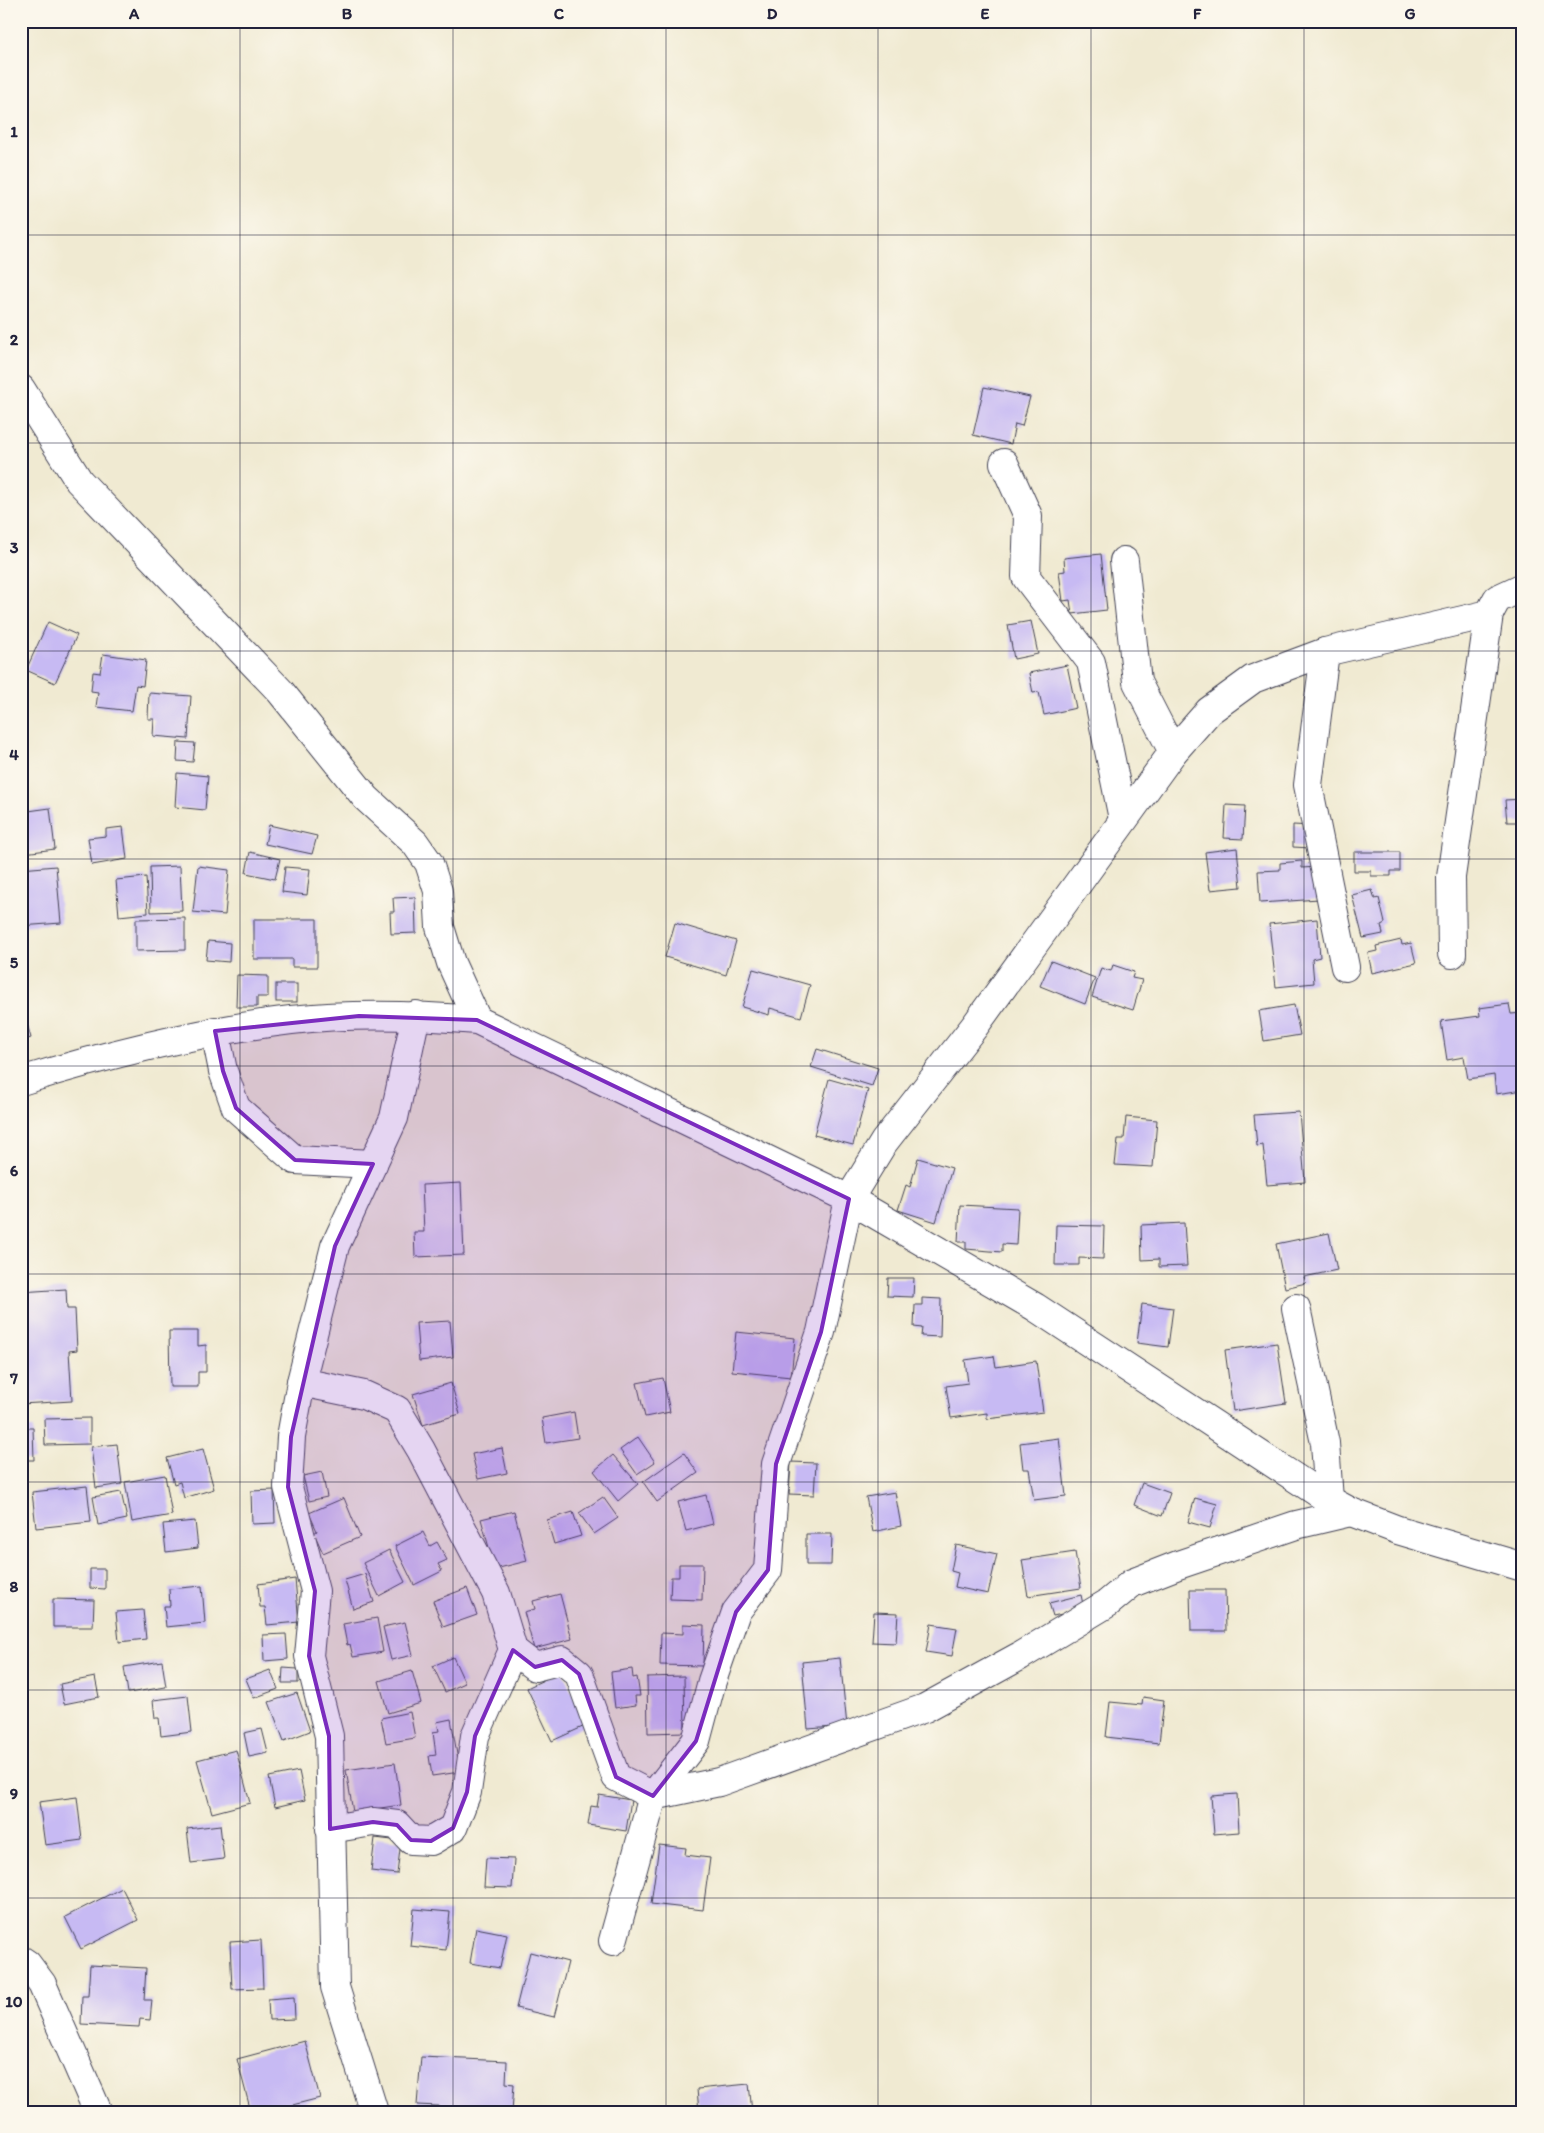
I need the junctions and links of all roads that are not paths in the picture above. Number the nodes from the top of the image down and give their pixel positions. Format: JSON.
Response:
{"nodes":[{"id":1,"x":21,"y":389,"type":"edge"},
{"id":2,"x":1004,"y":463,"type":"dead end"},
{"id":3,"x":1124,"y":561,"type":"dead end"},
{"id":4,"x":1523,"y":587,"type":"edge"},
{"id":5,"x":1493,"y":606,"type":"junction"},
{"id":6,"x":1523,"y":609,"type":"edge"},
{"id":7,"x":1325,"y":652,"type":"junction"},
{"id":8,"x":1173,"y":752,"type":"junction"},
{"id":9,"x":1123,"y":819,"type":"junction"},
{"id":10,"x":1452,"y":954,"type":"dead end"},
{"id":11,"x":1345,"y":967,"type":"dead end"},
{"id":12,"x":416,"y":1015,"type":"junction"},
{"id":13,"x":477,"y":1020,"type":"junction"},
{"id":14,"x":215,"y":1032,"type":"junction"},
{"id":15,"x":21,"y":1081,"type":"edge"},
{"id":16,"x":373,"y":1164,"type":"junction"},
{"id":17,"x":849,"y":1199,"type":"junction"},
{"id":18,"x":1296,"y":1308,"type":"dead end"},
{"id":19,"x":301,"y":1382,"type":"junction"},
{"id":20,"x":1340,"y":1506,"type":"junction"},
{"id":21,"x":1523,"y":1567,"type":"edge"},
{"id":22,"x":513,"y":1650,"type":"junction"},
{"id":23,"x":653,"y":1796,"type":"junction"},
{"id":24,"x":330,"y":1829,"type":"junction"},
{"id":25,"x":613,"y":1941,"type":"dead end"},
{"id":26,"x":21,"y":1960,"type":"edge"},
{"id":27,"x":98,"y":2112,"type":"edge"},
{"id":28,"x":374,"y":2112,"type":"edge"}],
"edges":[{"from":1,"to":13,"type":"street"},
{"from":2,"to":9,"type":"street"},
{"from":3,"to":8,"type":"street"},
{"from":4,"to":5,"type":"street"},
{"from":5,"to":6,"type":"street"},
{"from":5,"to":7,"type":"street"},
{"from":5,"to":10,"type":"street"},
{"from":7,"to":8,"type":"street"},
{"from":7,"to":11,"type":"street"},
{"from":8,"to":9,"type":"street"},
{"from":9,"to":17,"type":"street"},
{"from":12,"to":13,"type":"street"},
{"from":12,"to":14,"type":"street"},
{"from":12,"to":16,"type":"street"},
{"from":13,"to":17,"type":"street"},
{"from":14,"to":15,"type":"street"},
{"from":14,"to":16,"type":"street"},
{"from":16,"to":19,"type":"street"},
{"from":17,"to":20,"type":"street"},
{"from":17,"to":23,"type":"street"},
{"from":18,"to":20,"type":"street"},
{"from":19,"to":22,"type":"street"},
{"from":19,"to":24,"type":"street"},
{"from":20,"to":21,"type":"street"},
{"from":20,"to":23,"type":"street"},
{"from":22,"to":23,"type":"street"},
{"from":22,"to":24,"type":"street"},
{"from":23,"to":25,"type":"street"},
{"from":24,"to":28,"type":"street"},
{"from":26,"to":27,"type":"street"}]}
